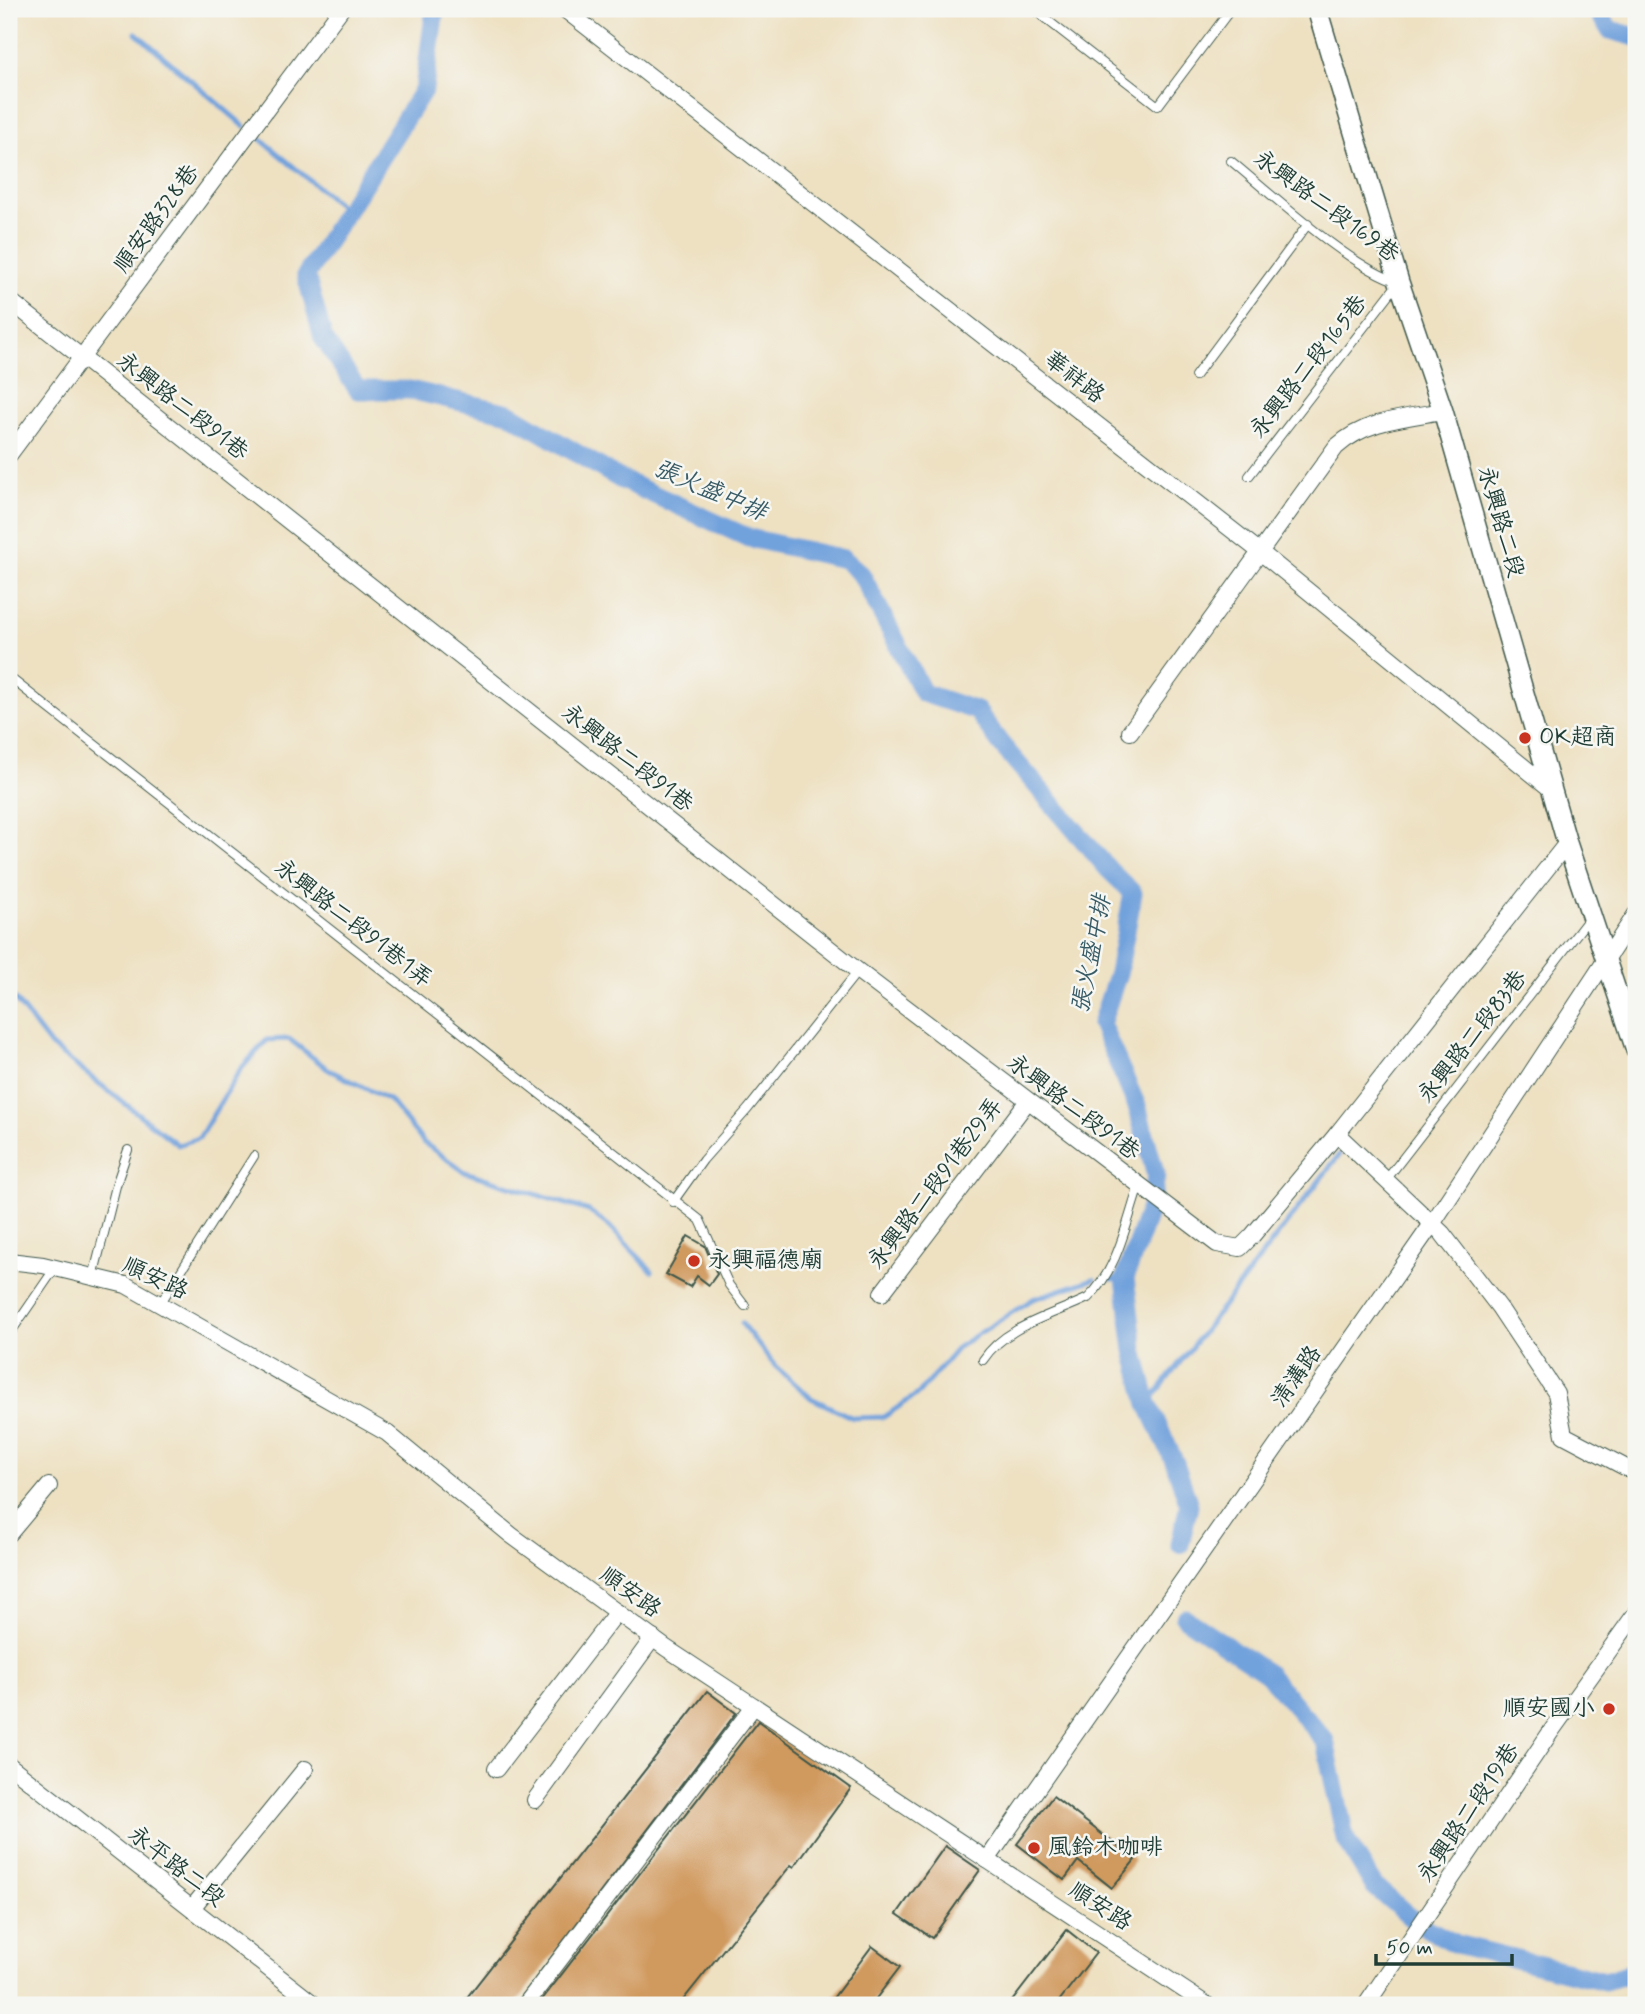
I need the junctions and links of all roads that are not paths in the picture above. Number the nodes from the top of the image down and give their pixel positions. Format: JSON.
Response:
{"nodes":[{"id":1,"x":341,"y":9,"type":"edge"},
{"id":2,"x":564,"y":9,"type":"edge"},
{"id":3,"x":1033,"y":9,"type":"edge"},
{"id":4,"x":1231,"y":9,"type":"edge"},
{"id":5,"x":1317,"y":9,"type":"edge"},
{"id":6,"x":1231,"y":161,"type":"dead end"},
{"id":7,"x":1308,"y":224,"type":"junction"},
{"id":8,"x":1399,"y":282,"type":"junction"},
{"id":9,"x":9,"y":300,"type":"edge"},
{"id":10,"x":84,"y":358,"type":"junction"},
{"id":11,"x":1195,"y":376,"type":"dead end"},
{"id":12,"x":1443,"y":411,"type":"junction"},
{"id":13,"x":9,"y":456,"type":"edge"},
{"id":14,"x":1249,"y":475,"type":"dead end"},
{"id":15,"x":1259,"y":551,"type":"junction"},
{"id":16,"x":9,"y":677,"type":"edge"},
{"id":17,"x":1130,"y":732,"type":"dead end"},
{"id":18,"x":1552,"y":790,"type":"junction"},
{"id":19,"x":1567,"y":844,"type":"junction"},
{"id":20,"x":1636,"y":914,"type":"edge"},
{"id":21,"x":1590,"y":917,"type":"junction"},
{"id":22,"x":1605,"y":962,"type":"junction"},
{"id":23,"x":858,"y":971,"type":"junction"},
{"id":24,"x":1636,"y":1050,"type":"edge"},
{"id":25,"x":1027,"y":1102,"type":"junction"},
{"id":26,"x":1337,"y":1134,"type":"junction"},
{"id":27,"x":128,"y":1150,"type":"dead end"},
{"id":28,"x":254,"y":1156,"type":"dead end"},
{"id":29,"x":1386,"y":1180,"type":"junction"},
{"id":30,"x":1142,"y":1188,"type":"junction"},
{"id":31,"x":673,"y":1202,"type":"junction"},
{"id":32,"x":1432,"y":1224,"type":"junction"},
{"id":33,"x":9,"y":1261,"type":"edge"},
{"id":34,"x":55,"y":1268,"type":"junction"},
{"id":35,"x":93,"y":1277,"type":"junction"},
{"id":36,"x":882,"y":1293,"type":"dead end"},
{"id":37,"x":160,"y":1304,"type":"junction"},
{"id":38,"x":745,"y":1306,"type":"dead end"},
{"id":39,"x":9,"y":1335,"type":"edge"},
{"id":40,"x":983,"y":1360,"type":"dead end"},
{"id":41,"x":1636,"y":1473,"type":"edge"},
{"id":42,"x":49,"y":1486,"type":"dead end"},
{"id":43,"x":9,"y":1534,"type":"edge"},
{"id":44,"x":617,"y":1612,"type":"junction"},
{"id":45,"x":1636,"y":1613,"type":"edge"},
{"id":46,"x":653,"y":1638,"type":"junction"},
{"id":47,"x":754,"y":1706,"type":"junction"},
{"id":48,"x":9,"y":1765,"type":"edge"},
{"id":49,"x":306,"y":1769,"type":"dead end"},
{"id":50,"x":496,"y":1769,"type":"dead end"},
{"id":51,"x":535,"y":1800,"type":"dead end"},
{"id":52,"x":987,"y":1860,"type":"junction"},
{"id":53,"x":192,"y":1909,"type":"junction"},
{"id":54,"x":315,"y":2005,"type":"edge"},
{"id":55,"x":525,"y":2005,"type":"edge"},
{"id":56,"x":1207,"y":2005,"type":"edge"},
{"id":57,"x":1366,"y":2005,"type":"edge"}],
"edges":[{"from":1,"to":10,"type":"street","name":"順安路328巷"},
{"from":2,"to":15,"type":"street","name":"華祥路"},
{"from":3,"to":4,"type":"lane"},
{"from":5,"to":8,"type":"street","name":"永興路二段"},
{"from":6,"to":7,"type":"lane","name":"永興路二段169巷"},
{"from":7,"to":8,"type":"lane","name":"永興路二段169巷"},
{"from":7,"to":11,"type":"lane"},
{"from":8,"to":12,"type":"street","name":"永興路二段"},
{"from":8,"to":14,"type":"lane","name":"永興路二段165巷"},
{"from":9,"to":10,"type":"street","name":"永興路二段91巷"},
{"from":10,"to":13,"type":"street","name":"順安路328巷"},
{"from":10,"to":23,"type":"street","name":"永興路二段91巷"},
{"from":12,"to":15,"type":"street"},
{"from":12,"to":18,"type":"street","name":"永興路二段"},
{"from":15,"to":17,"type":"street"},
{"from":15,"to":18,"type":"street","name":"華祥路"},
{"from":16,"to":31,"type":"lane","name":"永興路二段91巷1弄"},
{"from":18,"to":19,"type":"street","name":"永興路二段"},
{"from":19,"to":21,"type":"street","name":"永興路二段"},
{"from":19,"to":26,"type":"street"},
{"from":20,"to":22,"type":"street","name":"清溝路"},
{"from":21,"to":22,"type":"street","name":"永興路二段"},
{"from":21,"to":29,"type":"lane","name":"永興路二段83巷"},
{"from":22,"to":24,"type":"street","name":"永興路二段"},
{"from":22,"to":32,"type":"street","name":"清溝路"},
{"from":23,"to":25,"type":"street","name":"永興路二段91巷"},
{"from":23,"to":31,"type":"lane"},
{"from":25,"to":30,"type":"street","name":"永興路二段91巷"},
{"from":25,"to":36,"type":"street","name":"永興路二段91巷29弄"},
{"from":26,"to":29,"type":"street"},
{"from":26,"to":30,"type":"street","name":"永興路二段91巷"},
{"from":27,"to":35,"type":"lane"},
{"from":28,"to":37,"type":"lane"},
{"from":29,"to":32,"type":"street"},
{"from":30,"to":40,"type":"lane"},
{"from":31,"to":38,"type":"lane","name":"永興路二段91巷1弄"},
{"from":32,"to":41,"type":"street"},
{"from":32,"to":52,"type":"street","name":"清溝路"},
{"from":33,"to":34,"type":"street","name":"順安路"},
{"from":34,"to":35,"type":"street","name":"順安路"},
{"from":34,"to":39,"type":"lane"},
{"from":35,"to":37,"type":"street","name":"順安路"},
{"from":37,"to":44,"type":"street","name":"順安路"},
{"from":42,"to":43,"type":"street"},
{"from":44,"to":46,"type":"street","name":"順安路"},
{"from":44,"to":50,"type":"street"},
{"from":45,"to":57,"type":"street","name":"永興路二段19巷"},
{"from":46,"to":47,"type":"street","name":"順安路"},
{"from":46,"to":51,"type":"street"},
{"from":47,"to":52,"type":"street","name":"順安路"},
{"from":47,"to":55,"type":"street"},
{"from":48,"to":53,"type":"street","name":"永平路二段"},
{"from":49,"to":53,"type":"street"},
{"from":52,"to":56,"type":"street","name":"順安路"},
{"from":53,"to":54,"type":"street","name":"永平路二段"}]}
